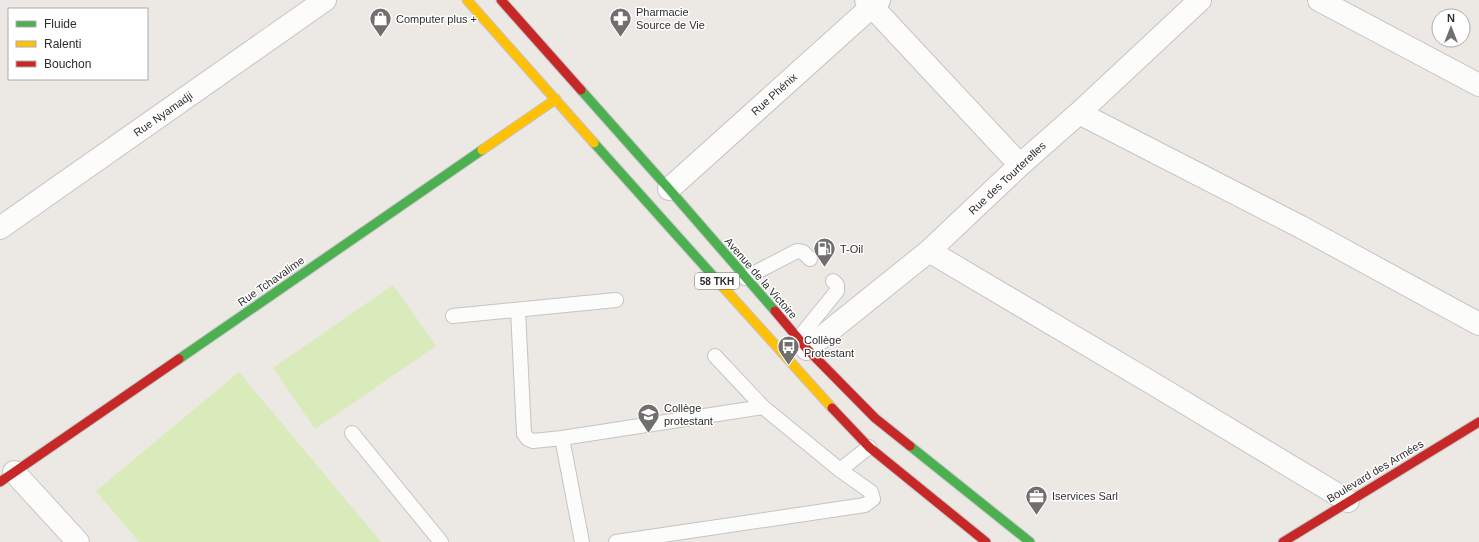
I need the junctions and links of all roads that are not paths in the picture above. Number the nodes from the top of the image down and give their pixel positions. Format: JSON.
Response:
{"nodes":[{"id":1,"x":325,"y":0,"type":"edge"},
{"id":2,"x":467,"y":0,"type":"edge"},
{"id":3,"x":501,"y":0,"type":"edge"},
{"id":4,"x":1200,"y":0,"type":"edge"},
{"id":5,"x":1319,"y":0,"type":"edge"},
{"id":6,"x":872,"y":2,"type":"edge"},
{"id":7,"x":1479,"y":85,"type":"edge"},
{"id":8,"x":556,"y":99,"type":"junction"},
{"id":9,"x":1079,"y":113,"type":"junction"},
{"id":10,"x":1020,"y":165,"type":"junction"},
{"id":11,"x":669,"y":189,"type":"junction"},
{"id":12,"x":0,"y":228,"type":"edge"},
{"id":13,"x":929,"y":251,"type":"junction"},
{"id":14,"x":810,"y":259,"type":"dead end"},
{"id":15,"x":745,"y":278,"type":"junction"},
{"id":16,"x":833,"y":281,"type":"dead end"},
{"id":17,"x":616,"y":300,"type":"dead end"},
{"id":18,"x":518,"y":310,"type":"junction"},
{"id":19,"x":453,"y":316,"type":"dead end"},
{"id":20,"x":1479,"y":324,"type":"edge"},
{"id":21,"x":802,"y":344,"type":"junction"},
{"id":22,"x":716,"y":356,"type":"dead end"},
{"id":23,"x":763,"y":407,"type":"junction"},
{"id":24,"x":1479,"y":422,"type":"edge"},
{"id":25,"x":352,"y":433,"type":"dead end"},
{"id":26,"x":562,"y":438,"type":"junction"},
{"id":27,"x":869,"y":447,"type":"junction"},
{"id":28,"x":840,"y":470,"type":"junction"},
{"id":29,"x":7,"y":477,"type":"edge"},
{"id":30,"x":1348,"y":501,"type":"junction"},
{"id":31,"x":78,"y":542,"type":"edge"},
{"id":32,"x":441,"y":542,"type":"edge"},
{"id":33,"x":582,"y":542,"type":"edge"},
{"id":34,"x":616,"y":542,"type":"edge"},
{"id":35,"x":986,"y":542,"type":"edge"},
{"id":36,"x":1030,"y":542,"type":"edge"},
{"id":37,"x":1283,"y":542,"type":"edge"}],
"edges":[{"from":1,"to":12,"type":"street","name":"Rue Nyamadji"},
{"from":2,"to":8,"type":"main road","number":"58 TKH"},
{"from":3,"to":11,"type":"main road","name":"Avenue de la Victoire","number":"58 TKH"},
{"from":4,"to":9,"type":"street","name":"Rue des Tourterelles"},
{"from":5,"to":7,"type":"street"},
{"from":6,"to":10,"type":"street"},
{"from":6,"to":11,"type":"street","name":"Rue Phénix"},
{"from":8,"to":27,"type":"main road","number":"58 TKH"},
{"from":8,"to":29,"type":"main road","name":"Rue Tchavalime"},
{"from":9,"to":10,"type":"street","name":"Rue des Tourterelles"},
{"from":9,"to":20,"type":"street"},
{"from":10,"to":13,"type":"street","name":"Rue des Tourterelles"},
{"from":11,"to":15,"type":"main road","name":"Avenue de la Victoire","number":"58 TKH"},
{"from":13,"to":21,"type":"street","name":"Rue des Tourterelles"},
{"from":13,"to":30,"type":"street"},
{"from":14,"to":15,"type":"lane"},
{"from":15,"to":21,"type":"main road","name":"Avenue de la Victoire","number":"58 TKH"},
{"from":16,"to":21,"type":"lane"},
{"from":17,"to":18,"type":"lane"},
{"from":18,"to":19,"type":"lane"},
{"from":18,"to":26,"type":"lane"},
{"from":21,"to":36,"type":"main road","name":"Avenue de la Victoire","number":"58 TKH"},
{"from":22,"to":23,"type":"lane"},
{"from":23,"to":26,"type":"lane"},
{"from":23,"to":28,"type":"lane"},
{"from":24,"to":30,"type":"main road","name":"Boulevard des Armées"},
{"from":25,"to":32,"type":"lane"},
{"from":26,"to":33,"type":"lane"},
{"from":27,"to":28,"type":"lane"},
{"from":27,"to":35,"type":"main road","number":"58 TKH"},
{"from":28,"to":34,"type":"lane"},
{"from":29,"to":31,"type":"street"},
{"from":30,"to":37,"type":"main road","name":"Boulevard des Armées"}]}
